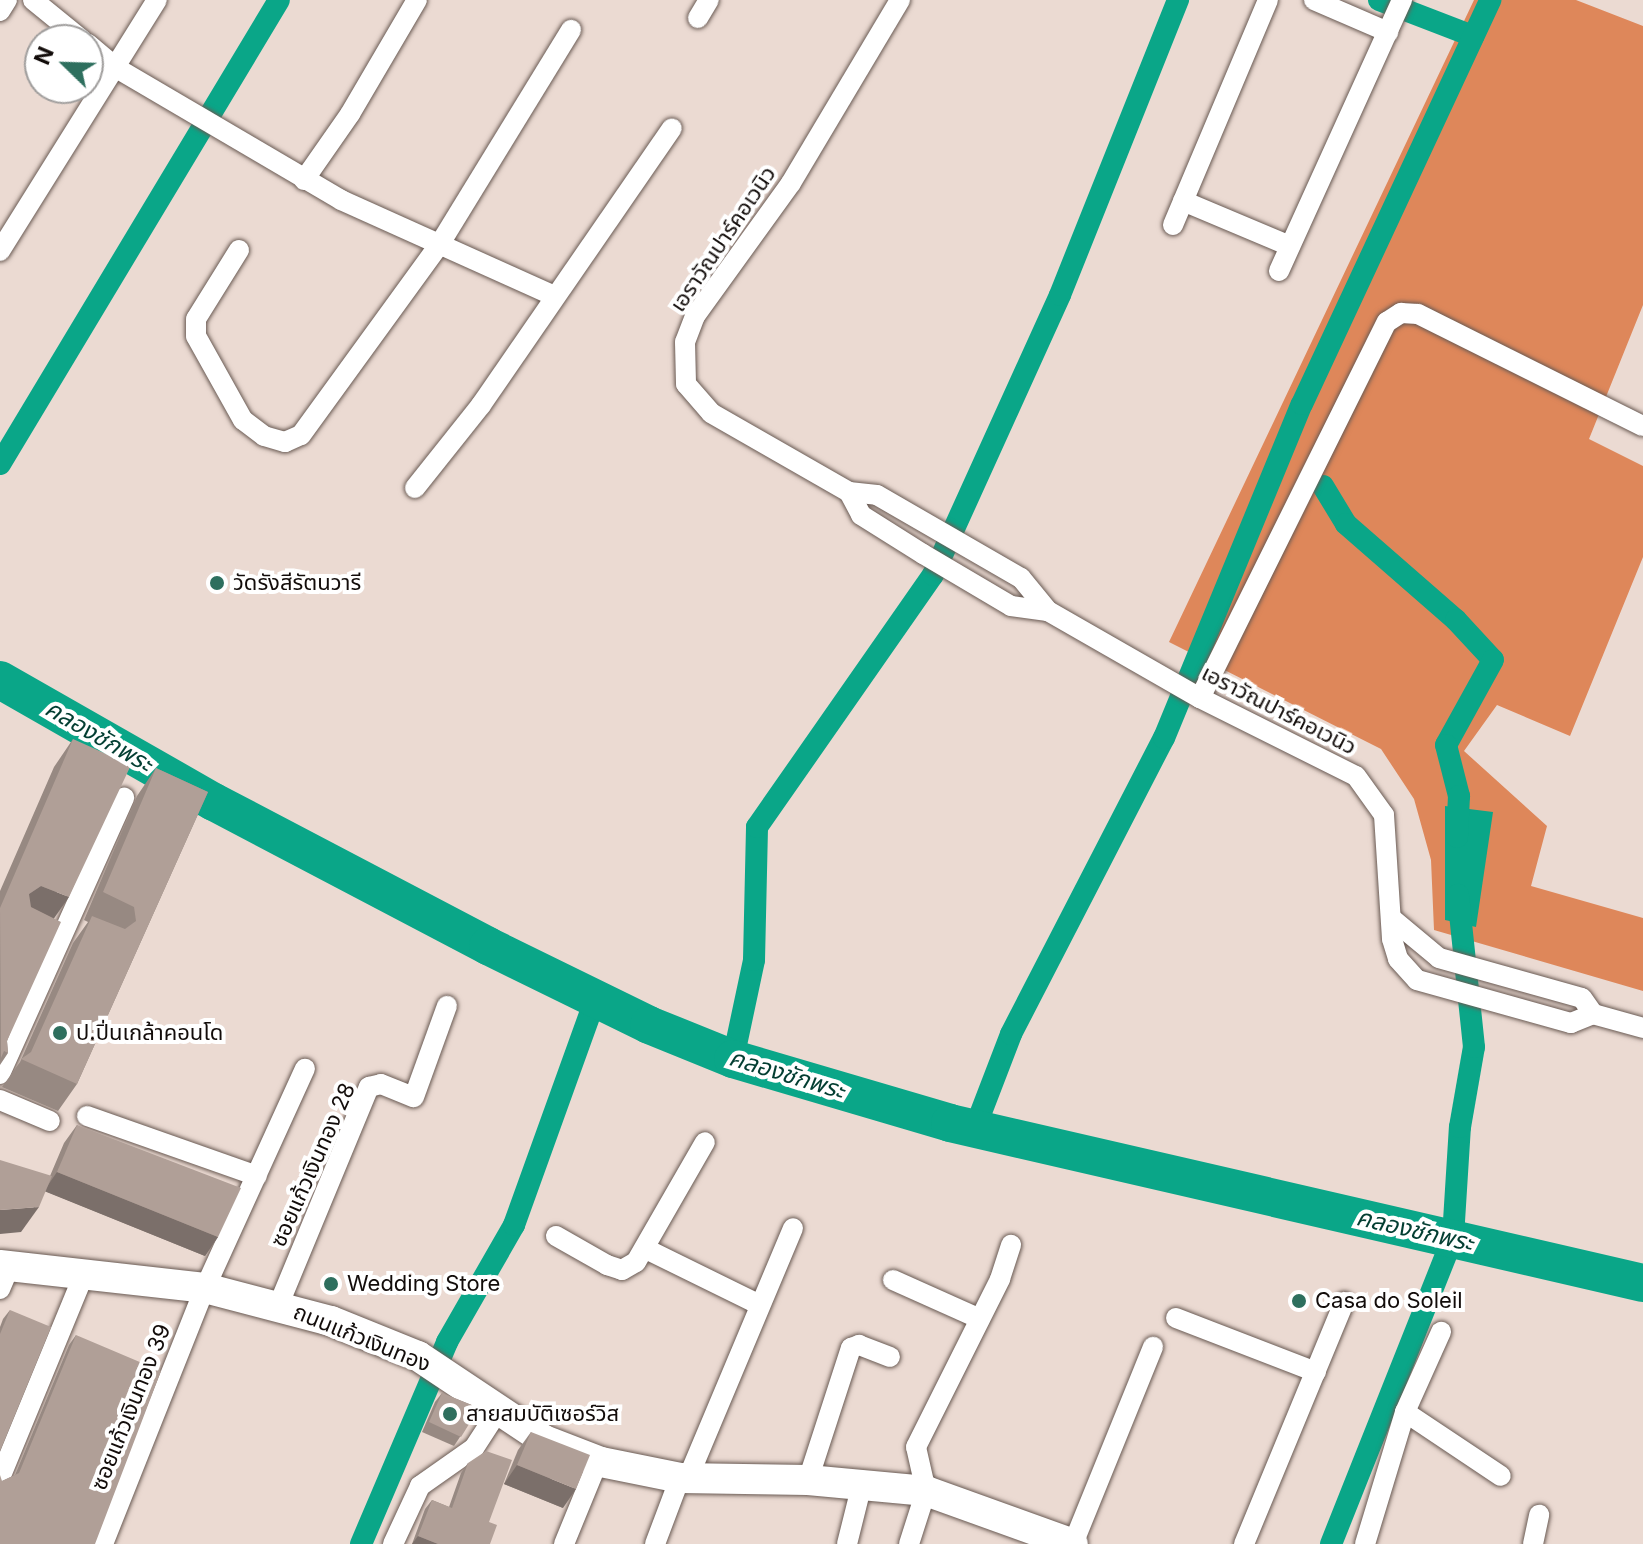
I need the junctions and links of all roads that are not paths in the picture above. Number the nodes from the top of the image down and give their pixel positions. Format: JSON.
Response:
{"nodes":[{"id":1,"x":7,"y":0,"type":"edge"},
{"id":2,"x":33,"y":0,"type":"edge"},
{"id":3,"x":157,"y":0,"type":"edge"},
{"id":4,"x":417,"y":0,"type":"edge"},
{"id":5,"x":709,"y":0,"type":"edge"},
{"id":6,"x":900,"y":0,"type":"edge"},
{"id":7,"x":1268,"y":0,"type":"edge"},
{"id":8,"x":1314,"y":0,"type":"edge"},
{"id":9,"x":0,"y":11,"type":"edge"},
{"id":10,"x":1395,"y":16,"type":"edge"},
{"id":11,"x":698,"y":18,"type":"dead end"},
{"id":12,"x":62,"y":24,"type":"edge"},
{"id":13,"x":571,"y":30,"type":"dead end"},
{"id":14,"x":104,"y":57,"type":"edge"},
{"id":15,"x":118,"y":69,"type":"junction"},
{"id":16,"x":672,"y":128,"type":"dead end"},
{"id":17,"x":304,"y":180,"type":"junction"},
{"id":18,"x":1183,"y":201,"type":"junction"},
{"id":19,"x":1173,"y":225,"type":"dead end"},
{"id":20,"x":441,"y":242,"type":"junction"},
{"id":21,"x":1290,"y":246,"type":"junction"},
{"id":22,"x":239,"y":250,"type":"dead end"},
{"id":23,"x":0,"y":251,"type":"edge"},
{"id":24,"x":1279,"y":271,"type":"dead end"},
{"id":25,"x":552,"y":295,"type":"junction"},
{"id":26,"x":1643,"y":426,"type":"edge"},
{"id":27,"x":415,"y":488,"type":"dead end"},
{"id":28,"x":849,"y":492,"type":"junction"},
{"id":29,"x":1048,"y":611,"type":"junction"},
{"id":30,"x":1199,"y":697,"type":"junction"},
{"id":31,"x":124,"y":798,"type":"edge"},
{"id":32,"x":1391,"y":918,"type":"junction"},
{"id":33,"x":33,"y":931,"type":"edge"},
{"id":34,"x":60,"y":933,"type":"junction"},
{"id":35,"x":91,"y":937,"type":"edge"},
{"id":36,"x":447,"y":1006,"type":"dead end"},
{"id":37,"x":1593,"y":1014,"type":"junction"},
{"id":38,"x":1643,"y":1028,"type":"edge"},
{"id":39,"x":305,"y":1069,"type":"dead end"},
{"id":40,"x":0,"y":1074,"type":"edge"},
{"id":41,"x":0,"y":1100,"type":"edge"},
{"id":42,"x":87,"y":1116,"type":"dead end"},
{"id":43,"x":50,"y":1121,"type":"dead end"},
{"id":44,"x":705,"y":1142,"type":"dead end"},
{"id":45,"x":257,"y":1176,"type":"junction"},
{"id":46,"x":793,"y":1228,"type":"dead end"},
{"id":47,"x":556,"y":1236,"type":"dead end"},
{"id":48,"x":1011,"y":1245,"type":"dead end"},
{"id":49,"x":646,"y":1249,"type":"junction"},
{"id":50,"x":3,"y":1273,"type":"edge"},
{"id":51,"x":84,"y":1274,"type":"junction"},
{"id":52,"x":893,"y":1280,"type":"dead end"},
{"id":53,"x":205,"y":1288,"type":"junction"},
{"id":54,"x":1344,"y":1302,"type":"dead end"},
{"id":55,"x":279,"y":1304,"type":"junction"},
{"id":56,"x":760,"y":1305,"type":"junction"},
{"id":57,"x":1176,"y":1318,"type":"dead end"},
{"id":58,"x":980,"y":1319,"type":"junction"},
{"id":59,"x":1441,"y":1332,"type":"dead end"},
{"id":60,"x":1153,"y":1347,"type":"dead end"},
{"id":61,"x":890,"y":1357,"type":"dead end"},
{"id":62,"x":1316,"y":1372,"type":"junction"},
{"id":63,"x":498,"y":1411,"type":"junction"},
{"id":64,"x":1405,"y":1412,"type":"junction"},
{"id":65,"x":598,"y":1461,"type":"junction"},
{"id":66,"x":1501,"y":1476,"type":"dead end"},
{"id":67,"x":0,"y":1478,"type":"edge"},
{"id":68,"x":684,"y":1478,"type":"junction"},
{"id":69,"x":808,"y":1480,"type":"junction"},
{"id":70,"x":862,"y":1484,"type":"junction"},
{"id":71,"x":926,"y":1491,"type":"junction"},
{"id":72,"x":1539,"y":1515,"type":"dead end"},
{"id":73,"x":103,"y":1544,"type":"edge"},
{"id":74,"x":393,"y":1544,"type":"edge"},
{"id":75,"x":564,"y":1544,"type":"edge"},
{"id":76,"x":655,"y":1544,"type":"edge"},
{"id":77,"x":847,"y":1544,"type":"edge"},
{"id":78,"x":909,"y":1544,"type":"edge"},
{"id":79,"x":1073,"y":1544,"type":"edge"},
{"id":80,"x":1244,"y":1544,"type":"edge"},
{"id":81,"x":1365,"y":1544,"type":"edge"},
{"id":82,"x":1533,"y":1544,"type":"edge"}],
"edges":[{"from":1,"to":9,"type":"street"},
{"from":2,"to":12,"type":"street"},
{"from":3,"to":15,"type":"street"},
{"from":4,"to":17,"type":"street"},
{"from":5,"to":11,"type":"street"},
{"from":6,"to":28,"type":"street","name":"เอราวัณปาร์คอเวนิว"},
{"from":7,"to":18,"type":"street"},
{"from":8,"to":10,"type":"street"},
{"from":10,"to":21,"type":"street"},
{"from":13,"to":20,"type":"street"},
{"from":14,"to":15,"type":"street"},
{"from":15,"to":17,"type":"street"},
{"from":15,"to":23,"type":"street"},
{"from":16,"to":25,"type":"street"},
{"from":17,"to":20,"type":"street"},
{"from":18,"to":19,"type":"street"},
{"from":18,"to":21,"type":"street"},
{"from":20,"to":22,"type":"street"},
{"from":20,"to":25,"type":"street"},
{"from":21,"to":24,"type":"street"},
{"from":25,"to":27,"type":"street"},
{"from":26,"to":30,"type":"street"},
{"from":28,"to":29,"type":"street","name":"เอราวัณปาร์คอเวนิว"},
{"from":28,"to":29,"type":"street","name":"เอราวัณปาร์คอเวนิว"},
{"from":29,"to":30,"type":"street","name":"เอราวัณปาร์คอเวนิว"},
{"from":30,"to":32,"type":"street","name":"เอราวัณปาร์คอเวนิว"},
{"from":31,"to":34,"type":"street"},
{"from":32,"to":37,"type":"street"},
{"from":32,"to":37,"type":"street","name":"เอราวัณปาร์คอเวนิว"},
{"from":33,"to":34,"type":"street"},
{"from":34,"to":35,"type":"street"},
{"from":34,"to":40,"type":"street"},
{"from":36,"to":55,"type":"street","name":"ซอยแก้วเงินทอง 28"},
{"from":37,"to":38,"type":"street"},
{"from":39,"to":45,"type":"street","name":"ซอยแก้วเงินทอง 39"},
{"from":41,"to":43,"type":"street"},
{"from":42,"to":45,"type":"street"},
{"from":44,"to":49,"type":"street"},
{"from":45,"to":53,"type":"street","name":"ซอยแก้วเงินทอง 39"},
{"from":46,"to":56,"type":"street"},
{"from":47,"to":49,"type":"street"},
{"from":48,"to":58,"type":"street"},
{"from":49,"to":56,"type":"street"},
{"from":50,"to":51,"type":"street","name":"ถนนแก้วเงินทอง"},
{"from":51,"to":53,"type":"street","name":"ถนนแก้วเงินทอง"},
{"from":51,"to":67,"type":"street"},
{"from":52,"to":58,"type":"street"},
{"from":53,"to":55,"type":"street","name":"ถนนแก้วเงินทอง"},
{"from":53,"to":73,"type":"street","name":"ซอยแก้วเงินทอง 39"},
{"from":54,"to":62,"type":"street"},
{"from":55,"to":63,"type":"street","name":"ถนนแก้วเงินทอง"},
{"from":56,"to":68,"type":"street"},
{"from":57,"to":62,"type":"street"},
{"from":58,"to":71,"type":"street"},
{"from":59,"to":64,"type":"street"},
{"from":60,"to":79,"type":"street"},
{"from":61,"to":69,"type":"street"},
{"from":62,"to":80,"type":"street"},
{"from":63,"to":65,"type":"street","name":"ถนนแก้วเงินทอง"},
{"from":63,"to":74,"type":"street"},
{"from":64,"to":66,"type":"street"},
{"from":64,"to":81,"type":"street"},
{"from":65,"to":68,"type":"street","name":"ถนนแก้วเงินทอง"},
{"from":65,"to":75,"type":"street"},
{"from":68,"to":69,"type":"street","name":"ถนนแก้วเงินทอง"},
{"from":68,"to":76,"type":"street"},
{"from":69,"to":70,"type":"street","name":"ถนนแก้วเงินทอง"},
{"from":70,"to":71,"type":"street","name":"ถนนแก้วเงินทอง"},
{"from":70,"to":77,"type":"street"},
{"from":71,"to":78,"type":"street"},
{"from":71,"to":79,"type":"street","name":"ถนนแก้วเงินทอง"},
{"from":72,"to":82,"type":"street"}]}
